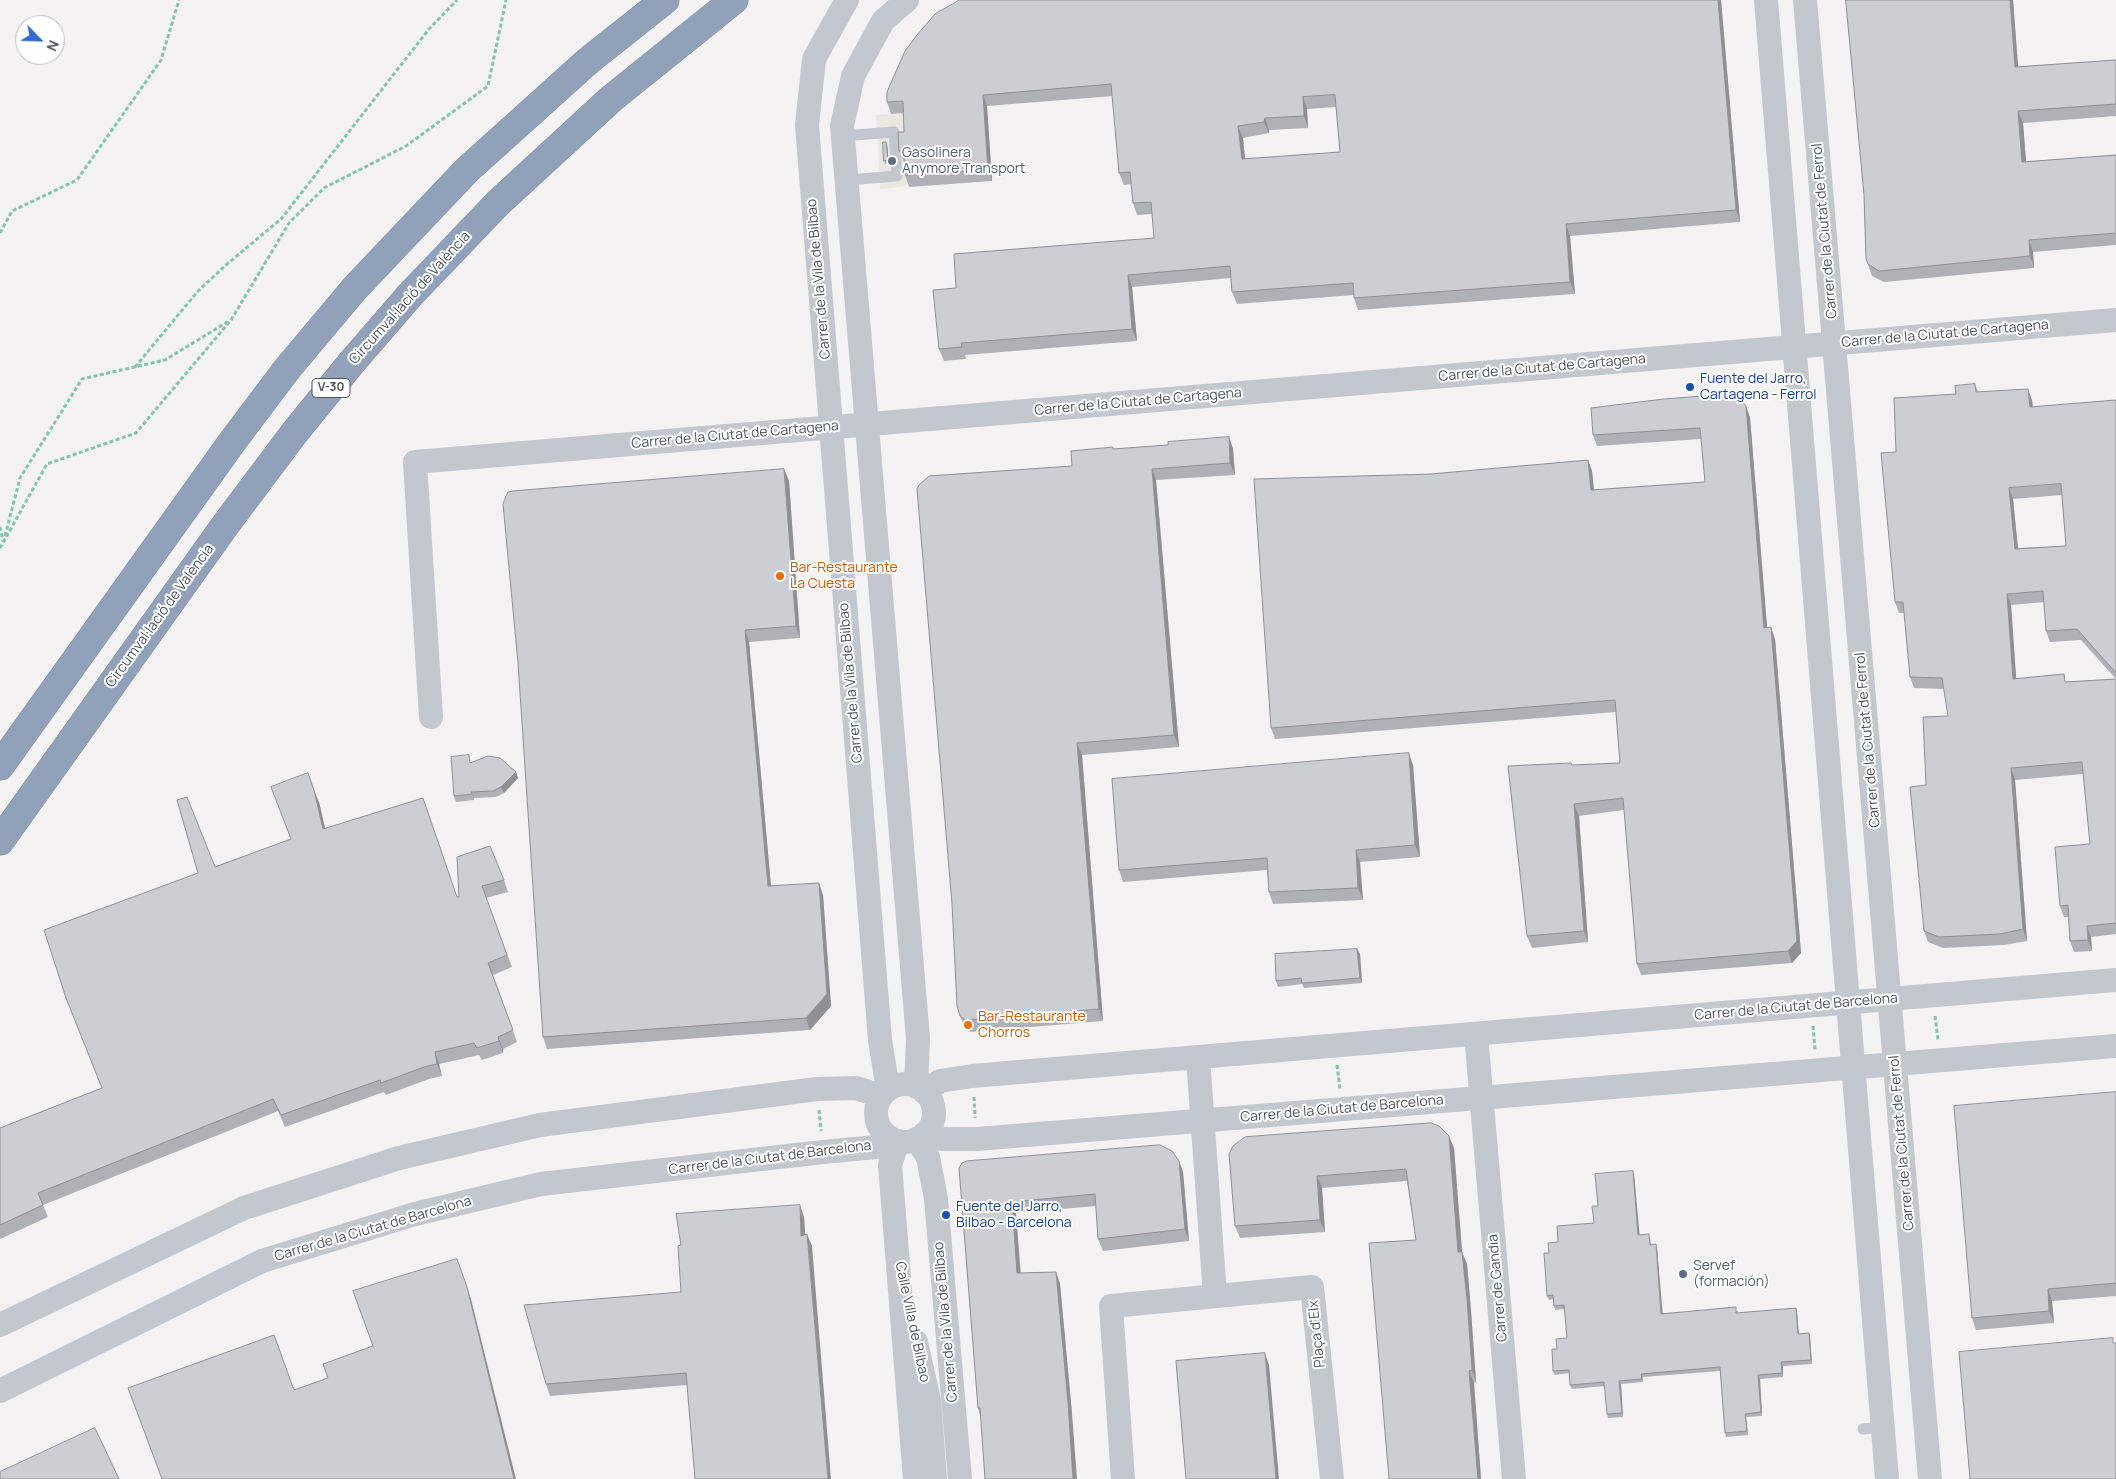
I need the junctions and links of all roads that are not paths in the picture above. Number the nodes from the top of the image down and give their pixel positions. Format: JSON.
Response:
{"nodes":[{"id":1,"x":666,"y":0,"type":"edge"},
{"id":2,"x":734,"y":0,"type":"edge"},
{"id":3,"x":847,"y":0,"type":"edge"},
{"id":4,"x":907,"y":0,"type":"edge"},
{"id":5,"x":1766,"y":0,"type":"edge"},
{"id":6,"x":1806,"y":0,"type":"edge"},
{"id":7,"x":842,"y":131,"type":"junction"},
{"id":8,"x":847,"y":180,"type":"junction"},
{"id":9,"x":2116,"y":320,"type":"edge"},
{"id":10,"x":1834,"y":343,"type":"junction"},
{"id":11,"x":1795,"y":346,"type":"junction"},
{"id":12,"x":868,"y":424,"type":"junction"},
{"id":13,"x":831,"y":427,"type":"junction"},
{"id":14,"x":431,"y":717,"type":"dead end"},
{"id":15,"x":0,"y":766,"type":"edge"},
{"id":16,"x":0,"y":841,"type":"edge"},
{"id":17,"x":2116,"y":980,"type":"edge"},
{"id":18,"x":1889,"y":999,"type":"junction"},
{"id":19,"x":1848,"y":1002,"type":"junction"},
{"id":20,"x":1476,"y":1034,"type":"junction"},
{"id":21,"x":2116,"y":1046,"type":"edge"},
{"id":22,"x":1198,"y":1057,"type":"junction"},
{"id":23,"x":1895,"y":1064,"type":"junction"},
{"id":24,"x":1854,"y":1067,"type":"junction"},
{"id":25,"x":920,"y":1089,"type":"junction"},
{"id":26,"x":885,"y":1093,"type":"junction"},
{"id":27,"x":1482,"y":1098,"type":"junction"},
{"id":28,"x":1203,"y":1120,"type":"junction"},
{"id":29,"x":907,"y":1138,"type":"junction"},
{"id":30,"x":939,"y":1239,"type":"junction"},
{"id":31,"x":896,"y":1244,"type":"junction"},
{"id":32,"x":1215,"y":1296,"type":"junction"},
{"id":33,"x":0,"y":1325,"type":"edge"},
{"id":34,"x":0,"y":1391,"type":"edge"},
{"id":35,"x":929,"y":1400,"type":"junction"},
{"id":36,"x":915,"y":1479,"type":"edge"},
{"id":37,"x":935,"y":1479,"type":"edge"},
{"id":38,"x":960,"y":1479,"type":"edge"},
{"id":39,"x":1123,"y":1479,"type":"edge"},
{"id":40,"x":1332,"y":1479,"type":"edge"},
{"id":41,"x":1514,"y":1479,"type":"edge"},
{"id":42,"x":1887,"y":1479,"type":"edge"},
{"id":43,"x":1930,"y":1479,"type":"edge"}],
"edges":[{"from":1,"to":15,"type":"highway"},
{"from":2,"to":16,"type":"highway","name":"Circumval·lació de València","number":"V-30"},
{"from":3,"to":13,"type":"street","name":"Carrer de la Vila de Bilbao"},
{"from":4,"to":7,"type":"street"},
{"from":5,"to":11,"type":"street"},
{"from":6,"to":10,"type":"street","name":"Carrer de la Ciutat de Ferrol"},
{"from":7,"to":8,"type":"street"},
{"from":7,"to":8,"type":"lane"},
{"from":8,"to":12,"type":"street"},
{"from":9,"to":10,"type":"street","name":"Carrer de la Ciutat de Cartagena"},
{"from":10,"to":11,"type":"street","name":"Carrer de la Ciutat de Cartagena"},
{"from":10,"to":18,"type":"street","name":"Carrer de la Ciutat de Ferrol"},
{"from":11,"to":12,"type":"street","name":"Carrer de la Ciutat de Cartagena"},
{"from":11,"to":19,"type":"street"},
{"from":12,"to":13,"type":"street","name":"Carrer de la Ciutat de Cartagena"},
{"from":12,"to":25,"type":"street"},
{"from":13,"to":14,"type":"street","name":"Carrer de la Ciutat de Cartagena"},
{"from":13,"to":26,"type":"street","name":"Carrer de la Vila de Bilbao"},
{"from":17,"to":18,"type":"street","name":"Carrer de la Ciutat de Barcelona"},
{"from":18,"to":19,"type":"street","name":"Carrer de la Ciutat de Barcelona"},
{"from":18,"to":23,"type":"street","name":"Carrer de la Ciutat de Ferrol"},
{"from":19,"to":20,"type":"street","name":"Carrer de la Ciutat de Barcelona"},
{"from":19,"to":24,"type":"street"},
{"from":20,"to":22,"type":"street","name":"Carrer de la Ciutat de Barcelona"},
{"from":20,"to":27,"type":"street"},
{"from":21,"to":23,"type":"street","name":"Carrer de la Ciutat de Barcelona"},
{"from":22,"to":25,"type":"street","name":"Carrer de la Ciutat de Barcelona"},
{"from":22,"to":28,"type":"street"},
{"from":23,"to":24,"type":"street","name":"Carrer de la Ciutat de Barcelona"},
{"from":23,"to":43,"type":"street","name":"Carrer de la Ciutat de Ferrol"},
{"from":24,"to":27,"type":"street","name":"Carrer de la Ciutat de Barcelona"},
{"from":24,"to":42,"type":"street"},
{"from":25,"to":26,"type":"street"},
{"from":25,"to":29,"type":"street"},
{"from":26,"to":29,"type":"street"},
{"from":26,"to":33,"type":"street"},
{"from":27,"to":28,"type":"street","name":"Carrer de la Ciutat de Barcelona"},
{"from":27,"to":41,"type":"street","name":"Carrer de Gandia"},
{"from":28,"to":29,"type":"street","name":"Carrer de la Ciutat de Barcelona"},
{"from":28,"to":32,"type":"street"},
{"from":29,"to":30,"type":"street","name":"Carrer de la Vila de Bilbao"},
{"from":29,"to":31,"type":"street"},
{"from":29,"to":34,"type":"street","name":"Carrer de la Ciutat de Barcelona"},
{"from":30,"to":35,"type":"street","name":"Calle Villa de Bilbao"},
{"from":30,"to":38,"type":"street","name":"Carrer de la Vila de Bilbao"},
{"from":31,"to":35,"type":"street","name":"Calle Villa de Bilbao"},
{"from":31,"to":36,"type":"street"},
{"from":32,"to":39,"type":"street","name":"Plaça d'Elx"},
{"from":32,"to":40,"type":"street","name":"Plaça d'Elx"},
{"from":35,"to":37,"type":"street","name":"Calle Villa de Bilbao"}]}
